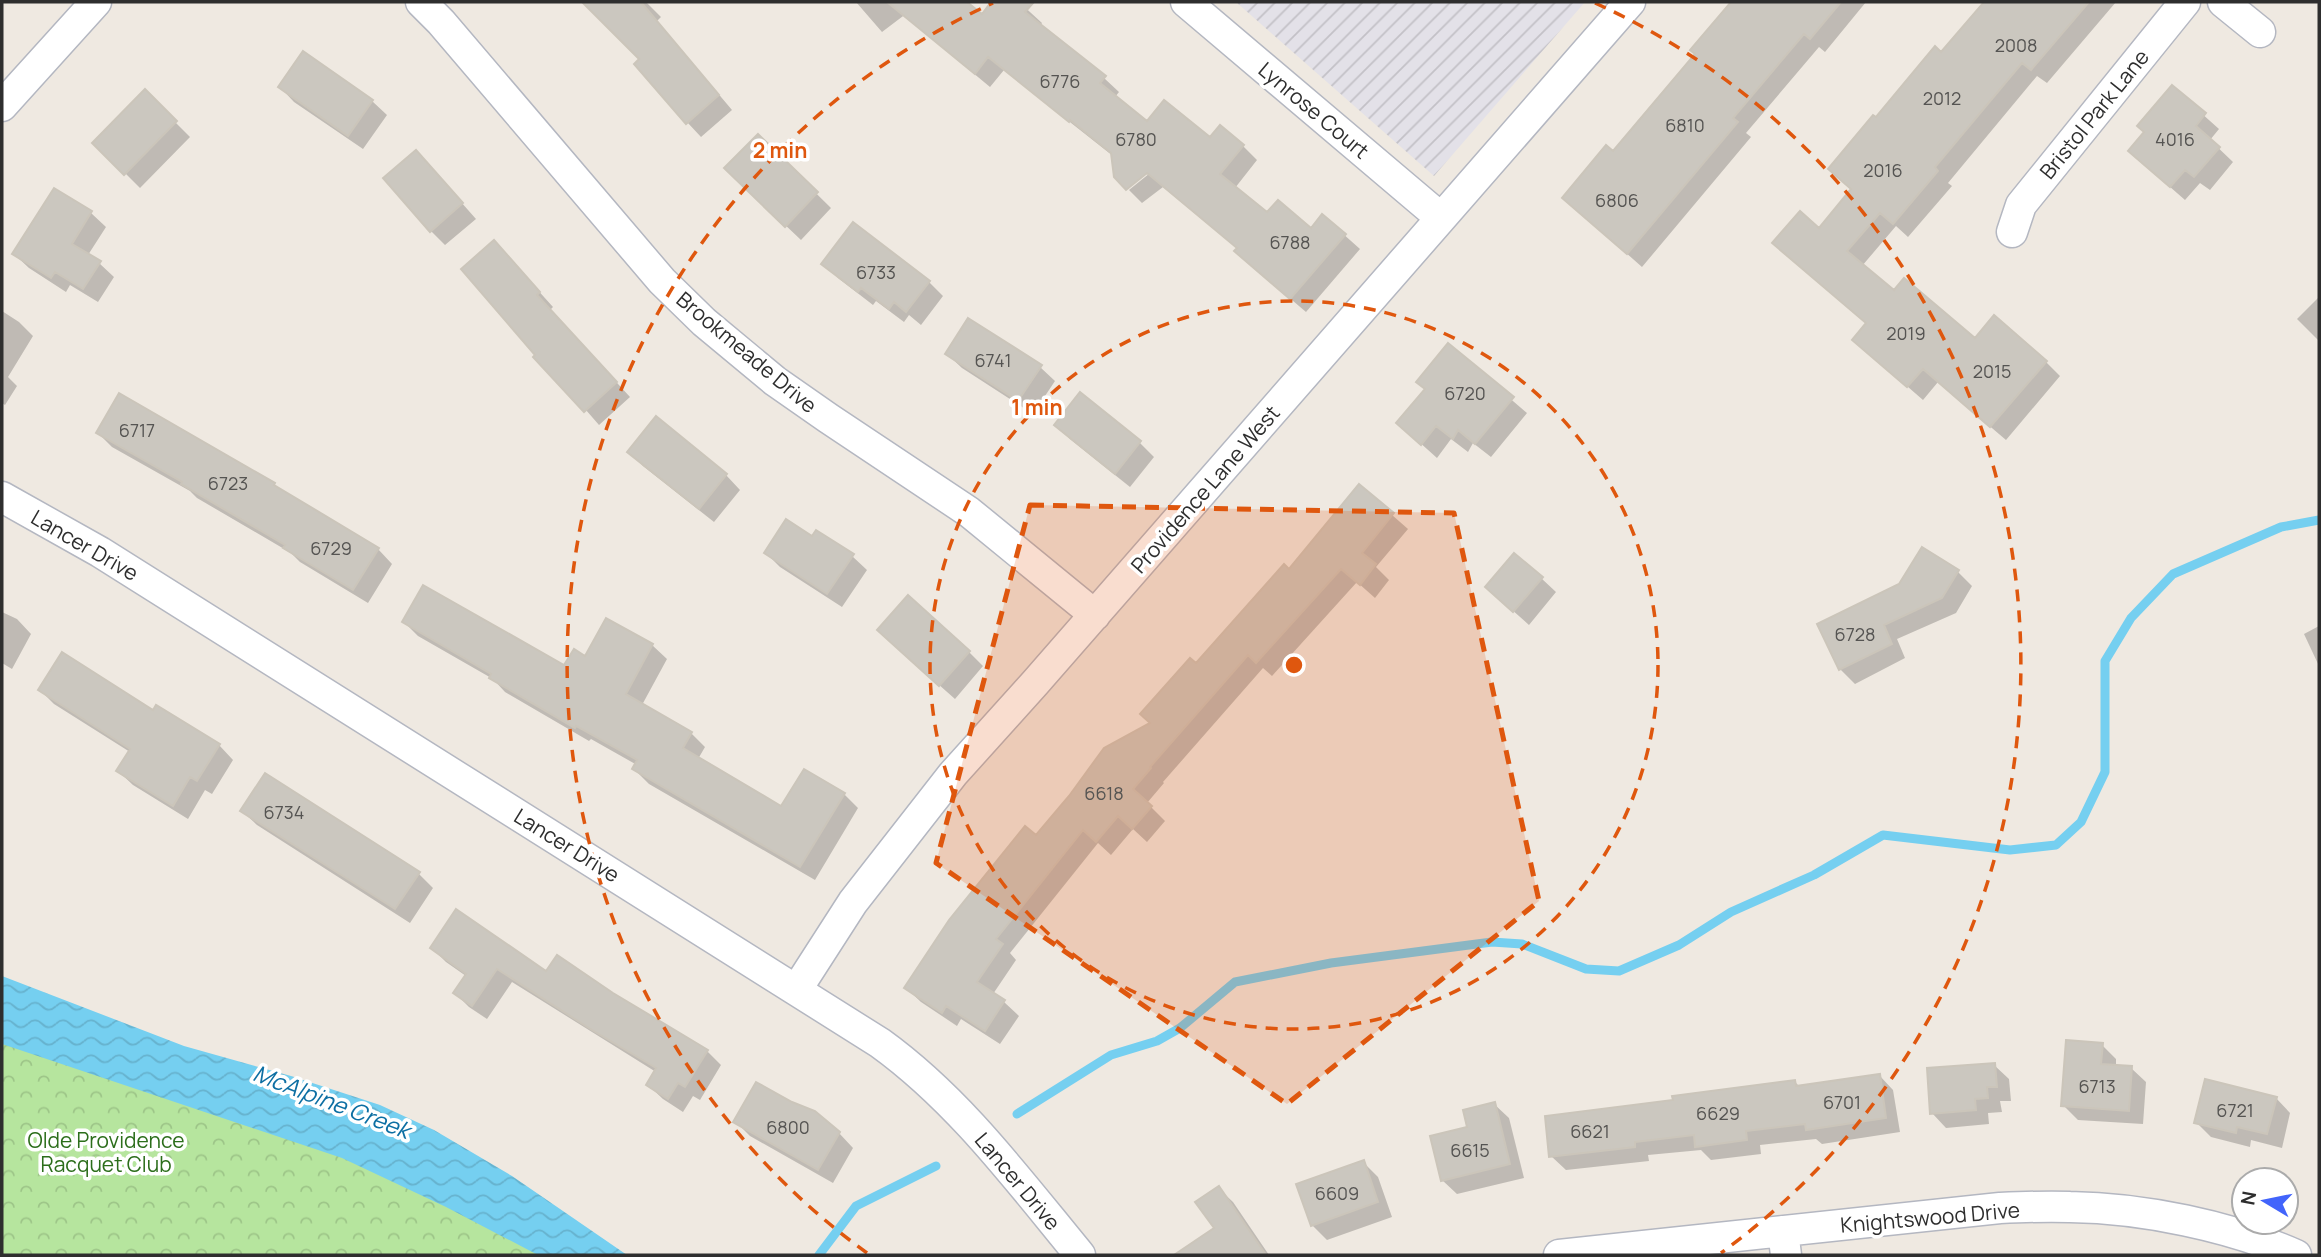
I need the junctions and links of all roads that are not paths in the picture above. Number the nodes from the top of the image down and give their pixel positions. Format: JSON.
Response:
{"nodes":[{"id":1,"x":96,"y":2,"type":"edge"},
{"id":2,"x":421,"y":2,"type":"edge"},
{"id":3,"x":1186,"y":2,"type":"edge"},
{"id":4,"x":1630,"y":2,"type":"edge"},
{"id":5,"x":2185,"y":2,"type":"edge"},
{"id":6,"x":2222,"y":2,"type":"edge"},
{"id":7,"x":2260,"y":32,"type":"dead end"},
{"id":8,"x":2,"y":106,"type":"edge"},
{"id":9,"x":1441,"y":218,"type":"junction"},
{"id":10,"x":2012,"y":232,"type":"dead end"},
{"id":11,"x":2,"y":497,"type":"edge"},
{"id":12,"x":1095,"y":615,"type":"junction"},
{"id":13,"x":797,"y":989,"type":"junction"},
{"id":14,"x":1785,"y":1243,"type":"edge"},
{"id":15,"x":1080,"y":1255,"type":"edge"},
{"id":16,"x":1559,"y":1255,"type":"edge"},
{"id":17,"x":2296,"y":1255,"type":"edge"}],
"edges":[{"from":1,"to":8,"type":"street"},
{"from":2,"to":12,"type":"street","name":"Brookmeade Drive"},
{"from":3,"to":9,"type":"street","name":"Lynrose Court"},
{"from":4,"to":9,"type":"street","name":"Providence Lane West"},
{"from":5,"to":10,"type":"street","name":"Bristol Park Lane"},
{"from":6,"to":7,"type":"street"},
{"from":9,"to":12,"type":"street","name":"Providence Lane West"},
{"from":11,"to":13,"type":"street","name":"Lancer Drive"},
{"from":12,"to":13,"type":"street","name":"Providence Lane West"},
{"from":13,"to":15,"type":"street","name":"Lancer Drive"},
{"from":14,"to":16,"type":"street","name":"Knightswood Drive"},
{"from":14,"to":17,"type":"street","name":"Knightswood Drive"}]}
